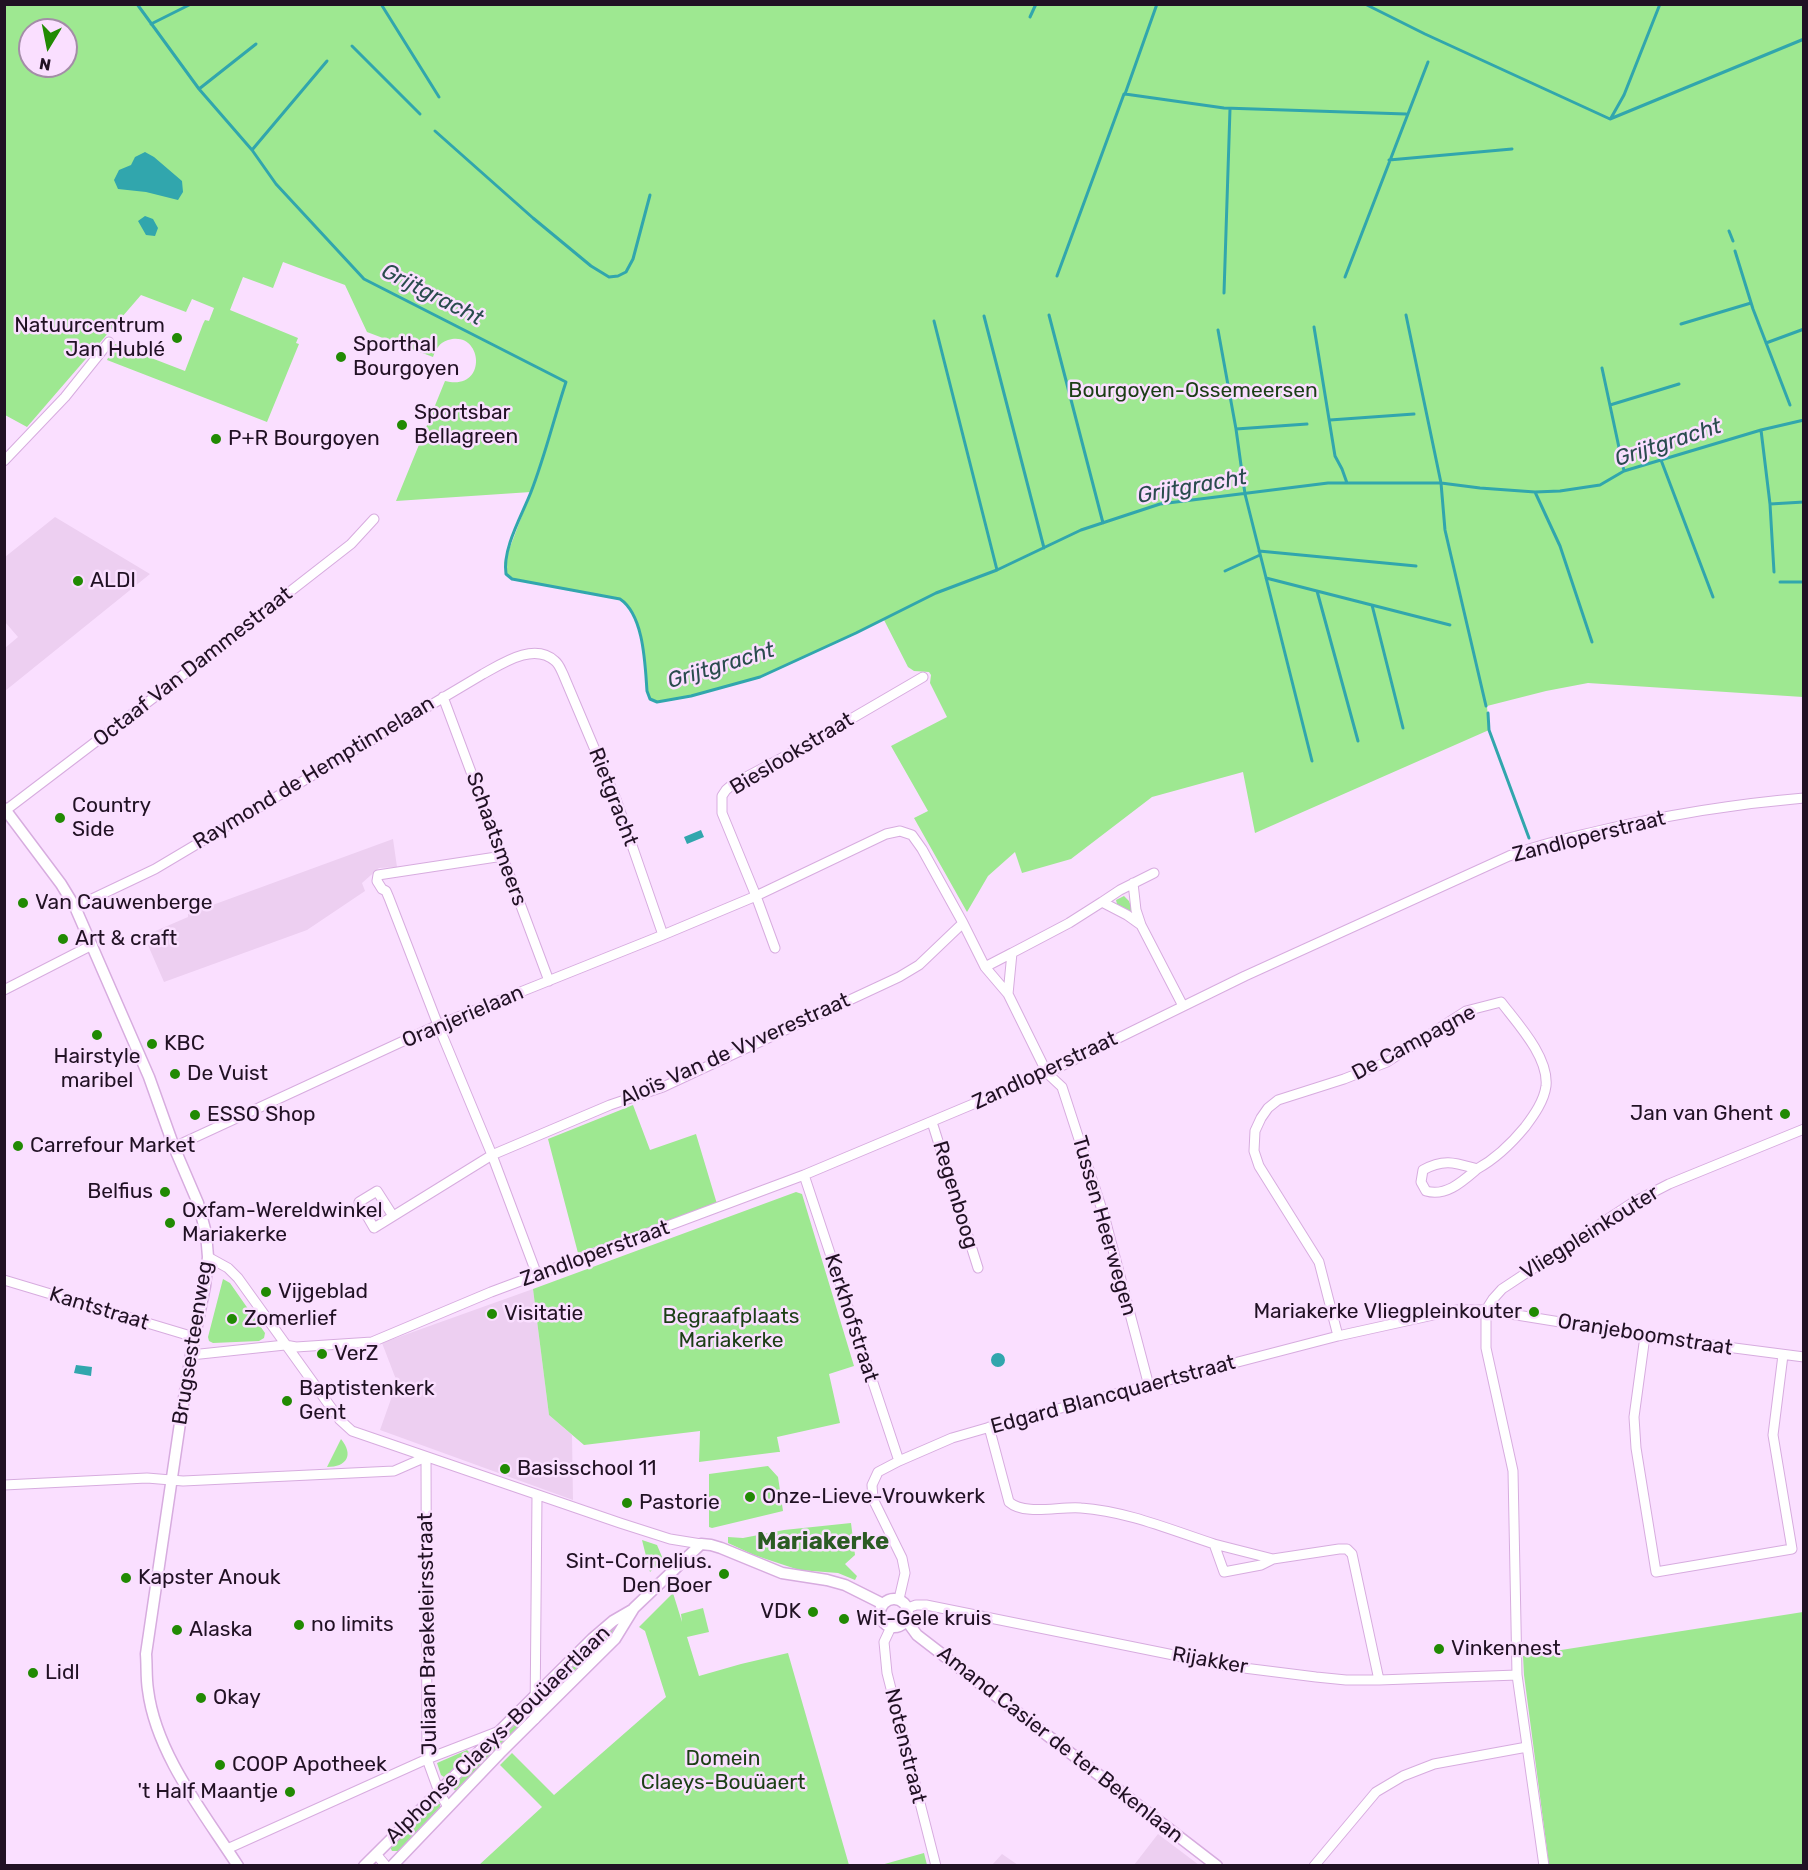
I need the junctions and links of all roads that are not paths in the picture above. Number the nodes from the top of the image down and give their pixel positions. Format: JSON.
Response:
{"nodes":[{"id":1,"x":109,"y":342,"type":"dead end"},
{"id":2,"x":4,"y":461,"type":"edge"},
{"id":3,"x":374,"y":519,"type":"dead end"},
{"id":4,"x":555,"y":661,"type":"joint"},
{"id":5,"x":923,"y":677,"type":"dead end"},
{"id":6,"x":443,"y":697,"type":"junction"},
{"id":7,"x":1803,"y":798,"type":"edge"},
{"id":8,"x":5,"y":809,"type":"edge"},
{"id":9,"x":503,"y":856,"type":"junction"},
{"id":10,"x":1154,"y":873,"type":"dead end"},
{"id":11,"x":1133,"y":883,"type":"junction"},
{"id":12,"x":756,"y":896,"type":"junction"},
{"id":13,"x":1102,"y":902,"type":"junction"},
{"id":14,"x":75,"y":906,"type":"junction"},
{"id":15,"x":963,"y":923,"type":"junction"},
{"id":16,"x":1141,"y":925,"type":"junction"},
{"id":17,"x":663,"y":935,"type":"junction"},
{"id":18,"x":92,"y":945,"type":"junction"},
{"id":19,"x":775,"y":948,"type":"dead end"},
{"id":20,"x":1012,"y":953,"type":"junction"},
{"id":21,"x":985,"y":967,"type":"junction"},
{"id":22,"x":549,"y":981,"type":"junction"},
{"id":23,"x":4,"y":990,"type":"edge"},
{"id":24,"x":1008,"y":994,"type":"junction"},
{"id":25,"x":1184,"y":1006,"type":"junction"},
{"id":26,"x":438,"y":1025,"type":"junction"},
{"id":27,"x":1047,"y":1073,"type":"junction"},
{"id":28,"x":932,"y":1122,"type":"junction"},
{"id":29,"x":1803,"y":1129,"type":"edge"},
{"id":30,"x":174,"y":1147,"type":"junction"},
{"id":31,"x":492,"y":1155,"type":"junction"},
{"id":32,"x":1477,"y":1169,"type":"junction"},
{"id":33,"x":804,"y":1175,"type":"junction"},
{"id":34,"x":393,"y":1216,"type":"dead end"},
{"id":35,"x":208,"y":1257,"type":"junction"},
{"id":36,"x":978,"y":1268,"type":"dead end"},
{"id":37,"x":537,"y":1275,"type":"junction"},
{"id":38,"x":4,"y":1280,"type":"edge"},
{"id":39,"x":1486,"y":1310,"type":"junction"},
{"id":40,"x":1338,"y":1336,"type":"junction"},
{"id":41,"x":1645,"y":1336,"type":"junction"},
{"id":42,"x":194,"y":1337,"type":"junction"},
{"id":43,"x":285,"y":1345,"type":"junction"},
{"id":44,"x":191,"y":1355,"type":"junction"},
{"id":45,"x":1783,"y":1355,"type":"junction"},
{"id":46,"x":1803,"y":1357,"type":"edge"},
{"id":47,"x":1149,"y":1386,"type":"junction"},
{"id":48,"x":989,"y":1427,"type":"junction"},
{"id":49,"x":426,"y":1457,"type":"junction"},
{"id":50,"x":899,"y":1461,"type":"junction"},
{"id":51,"x":171,"y":1480,"type":"junction"},
{"id":52,"x":4,"y":1485,"type":"edge"},
{"id":53,"x":537,"y":1495,"type":"junction"},
{"id":54,"x":701,"y":1544,"type":"junction"},
{"id":55,"x":1214,"y":1544,"type":"junction"},
{"id":56,"x":1273,"y":1560,"type":"junction"},
{"id":57,"x":899,"y":1599,"type":"junction"},
{"id":58,"x":883,"y":1604,"type":"junction"},
{"id":59,"x":634,"y":1608,"type":"junction"},
{"id":60,"x":908,"y":1608,"type":"junction"},
{"id":61,"x":905,"y":1623,"type":"junction"},
{"id":62,"x":891,"y":1627,"type":"junction"},
{"id":63,"x":1517,"y":1675,"type":"junction"},
{"id":64,"x":1379,"y":1680,"type":"junction"},
{"id":65,"x":534,"y":1696,"type":"junction"},
{"id":66,"x":535,"y":1719,"type":"junction"},
{"id":67,"x":501,"y":1731,"type":"junction"},
{"id":68,"x":1527,"y":1747,"type":"junction"},
{"id":69,"x":427,"y":1759,"type":"junction"},
{"id":70,"x":439,"y":1792,"type":"junction"},
{"id":71,"x":448,"y":1807,"type":"junction"},
{"id":72,"x":227,"y":1849,"type":"junction"},
{"id":73,"x":376,"y":1854,"type":"junction"},
{"id":74,"x":238,"y":1866,"type":"edge"},
{"id":75,"x":364,"y":1866,"type":"edge"},
{"id":76,"x":386,"y":1866,"type":"edge"},
{"id":77,"x":392,"y":1866,"type":"edge"},
{"id":78,"x":936,"y":1866,"type":"edge"},
{"id":79,"x":1217,"y":1866,"type":"edge"},
{"id":80,"x":1314,"y":1866,"type":"edge"},
{"id":81,"x":1544,"y":1866,"type":"edge"}],
"edges":[{"from":1,"to":2,"type":"street"},
{"from":3,"to":8,"type":"street","name":"Octaaf Van Dammestraat"},
{"from":4,"to":6,"type":"street","name":"Raymond de Hemptinnelaan"},
{"from":4,"to":17,"type":"street","name":"Rietgracht"},
{"from":5,"to":12,"type":"street","name":"Bieslookstraat"},
{"from":6,"to":9,"type":"street","name":"Schaatsmeers"},
{"from":6,"to":14,"type":"street","name":"Raymond de Hemptinnelaan"},
{"from":7,"to":25,"type":"street","name":"Zandloperstraat"},
{"from":8,"to":14,"type":"street","name":"Brugsesteenweg"},
{"from":9,"to":22,"type":"street","name":"Schaatsmeers"},
{"from":9,"to":26,"type":"street"},
{"from":10,"to":11,"type":"street"},
{"from":11,"to":13,"type":"street"},
{"from":11,"to":16,"type":"street"},
{"from":12,"to":15,"type":"street","name":"Oranjerielaan"},
{"from":12,"to":17,"type":"street","name":"Oranjerielaan"},
{"from":12,"to":19,"type":"street"},
{"from":13,"to":16,"type":"street"},
{"from":13,"to":20,"type":"street"},
{"from":14,"to":18,"type":"street","name":"Brugsesteenweg"},
{"from":15,"to":21,"type":"street","name":"Oranjerielaan"},
{"from":15,"to":31,"type":"street","name":"Aloïs Van de Vyverestraat"},
{"from":16,"to":25,"type":"street"},
{"from":17,"to":22,"type":"street","name":"Oranjerielaan"},
{"from":18,"to":23,"type":"street"},
{"from":18,"to":30,"type":"street","name":"Brugsesteenweg"},
{"from":20,"to":21,"type":"street"},
{"from":20,"to":24,"type":"street"},
{"from":21,"to":24,"type":"street","name":"Oranjerielaan"},
{"from":22,"to":26,"type":"street","name":"Oranjerielaan"},
{"from":24,"to":27,"type":"street","name":"Tussen Heerwegen"},
{"from":25,"to":27,"type":"street","name":"Zandloperstraat"},
{"from":26,"to":30,"type":"street","name":"Oranjerielaan"},
{"from":26,"to":31,"type":"street"},
{"from":27,"to":28,"type":"street","name":"Zandloperstraat"},
{"from":27,"to":47,"type":"street","name":"Tussen Heerwegen"},
{"from":28,"to":33,"type":"street","name":"Zandloperstraat"},
{"from":28,"to":36,"type":"street","name":"Regenboog"},
{"from":29,"to":39,"type":"street","name":"Vliegpleinkouter"},
{"from":30,"to":35,"type":"street","name":"Brugsesteenweg"},
{"from":31,"to":34,"type":"street","name":"Aloïs Van de Vyverestraat"},
{"from":31,"to":37,"type":"street"},
{"from":32,"to":32,"type":"street","name":"De Campagne"},
{"from":32,"to":40,"type":"street","name":"De Campagne"},
{"from":33,"to":37,"type":"street","name":"Zandloperstraat"},
{"from":33,"to":50,"type":"street","name":"Kerkhofstraat"},
{"from":35,"to":42,"type":"street","name":"Brugsesteenweg"},
{"from":35,"to":43,"type":"street"},
{"from":37,"to":43,"type":"street","name":"Zandloperstraat"},
{"from":38,"to":42,"type":"street","name":"Kantstraat"},
{"from":39,"to":40,"type":"street","name":"Edgard Blancquaertstraat"},
{"from":39,"to":41,"type":"street","name":"Oranjeboomstraat"},
{"from":39,"to":63,"type":"street"},
{"from":40,"to":47,"type":"street","name":"Edgard Blancquaertstraat"},
{"from":41,"to":45,"type":"street","name":"Oranjeboomstraat"},
{"from":41,"to":45,"type":"street"},
{"from":42,"to":44,"type":"street","name":"Brugsesteenweg"},
{"from":43,"to":44,"type":"street","name":"Zandloperstraat"},
{"from":43,"to":49,"type":"street"},
{"from":44,"to":51,"type":"street","name":"Brugsesteenweg"},
{"from":45,"to":46,"type":"street","name":"Oranjeboomstraat"},
{"from":47,"to":48,"type":"street","name":"Edgard Blancquaertstraat"},
{"from":48,"to":50,"type":"street","name":"Edgard Blancquaertstraat"},
{"from":48,"to":55,"type":"street"},
{"from":49,"to":51,"type":"street"},
{"from":49,"to":53,"type":"street"},
{"from":49,"to":69,"type":"street","name":"Juliaan Braekeleirsstraat"},
{"from":50,"to":57,"type":"street","name":"Edgard Blancquaertstraat"},
{"from":51,"to":52,"type":"street"},
{"from":51,"to":72,"type":"street","name":"Brugsesteenweg"},
{"from":53,"to":54,"type":"street"},
{"from":53,"to":65,"type":"street"},
{"from":54,"to":58,"type":"street"},
{"from":54,"to":59,"type":"street","name":"Alphonse Claeys-Bouüaertlaan"},
{"from":55,"to":56,"type":"street"},
{"from":55,"to":56,"type":"street"},
{"from":56,"to":64,"type":"street"},
{"from":57,"to":58,"type":"street"},
{"from":57,"to":60,"type":"street"},
{"from":58,"to":62,"type":"street"},
{"from":59,"to":65,"type":"street","name":"Alphonse Claeys-Bouüaertlaan"},
{"from":59,"to":66,"type":"street","name":"Alphonse Claeys-Bouüaertlaan"},
{"from":60,"to":61,"type":"street"},
{"from":60,"to":64,"type":"street","name":"Rijakker"},
{"from":61,"to":62,"type":"street"},
{"from":61,"to":79,"type":"street","name":"Amand Casier de ter Bekenlaan"},
{"from":62,"to":78,"type":"street","name":"Notenstraat"},
{"from":63,"to":64,"type":"street","name":"Rijakker"},
{"from":63,"to":68,"type":"street"},
{"from":65,"to":66,"type":"street"},
{"from":65,"to":67,"type":"street","name":"Alphonse Claeys-Bouüaertlaan"},
{"from":66,"to":71,"type":"street","name":"Alphonse Claeys-Bouüaertlaan"},
{"from":67,"to":69,"type":"street"},
{"from":67,"to":70,"type":"street","name":"Alphonse Claeys-Bouüaertlaan"},
{"from":68,"to":80,"type":"street"},
{"from":68,"to":81,"type":"street"},
{"from":69,"to":70,"type":"street","name":"Juliaan Braekeleirsstraat"},
{"from":69,"to":72,"type":"street"},
{"from":70,"to":71,"type":"street","name":"Juliaan Braekeleirsstraat"},
{"from":70,"to":73,"type":"street","name":"Alphonse Claeys-Bouüaertlaan"},
{"from":71,"to":77,"type":"street","name":"Alphonse Claeys-Bouüaertlaan"},
{"from":72,"to":74,"type":"street","name":"Brugsesteenweg"},
{"from":73,"to":75,"type":"street","name":"Alphonse Claeys-Bouüaertlaan"},
{"from":73,"to":76,"type":"street"}]}
